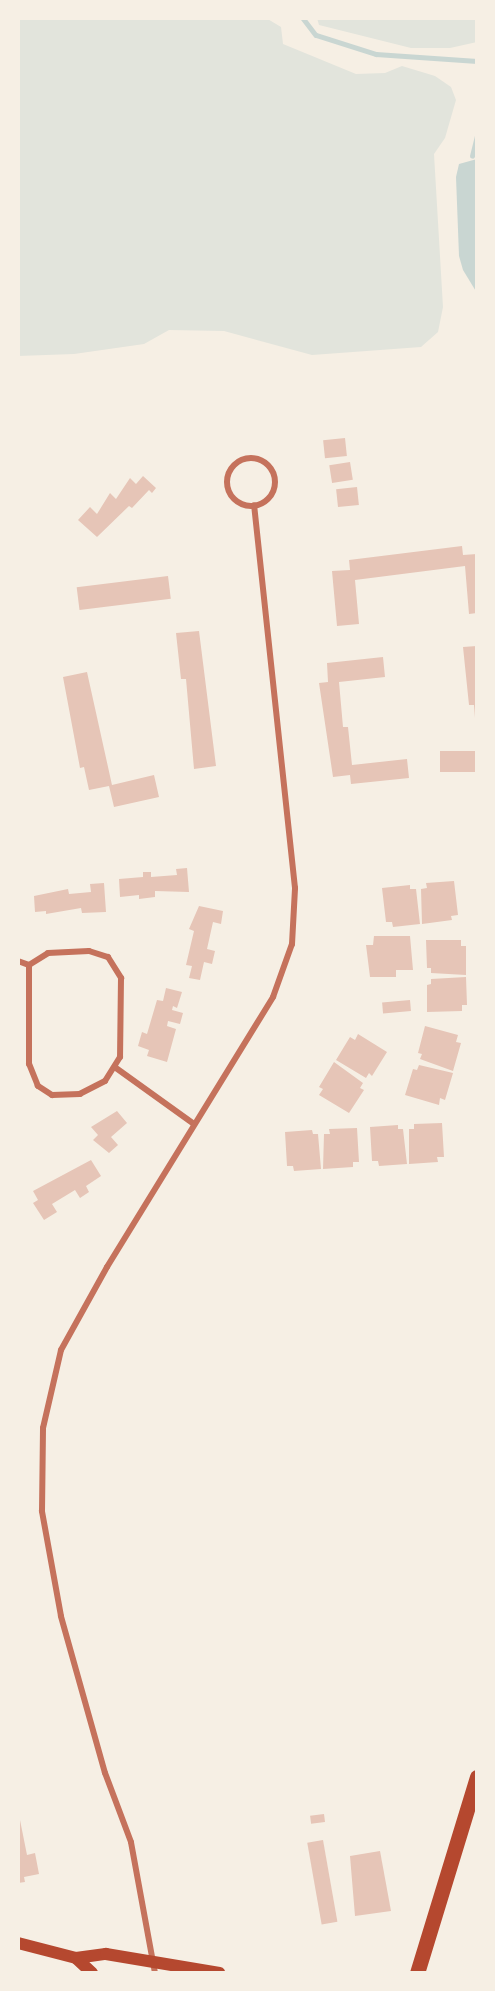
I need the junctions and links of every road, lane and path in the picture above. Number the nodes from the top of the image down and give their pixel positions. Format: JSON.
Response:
{"nodes":[{"id":1,"x":254,"y":506,"type":"junction"},
{"id":2,"x":18,"y":961,"type":"edge"},
{"id":3,"x":28,"y":965,"type":"junction"},
{"id":4,"x":116,"y":1068,"type":"junction"},
{"id":5,"x":194,"y":1124,"type":"junction"},
{"id":6,"x":477,"y":1777,"type":"edge"},
{"id":7,"x":18,"y":1944,"type":"edge"},
{"id":8,"x":76,"y":1959,"type":"junction"},
{"id":9,"x":154,"y":1967,"type":"edge"},
{"id":10,"x":92,"y":1973,"type":"edge"},
{"id":11,"x":219,"y":1973,"type":"edge"},
{"id":12,"x":417,"y":1973,"type":"edge"}],
"edges":[{"from":1,"to":1,"type":"street"},
{"from":1,"to":5,"type":"street"},
{"from":2,"to":3,"type":"street"},
{"from":3,"to":4,"type":"street"},
{"from":3,"to":4,"type":"street"},
{"from":4,"to":5,"type":"street"},
{"from":5,"to":9,"type":"street"},
{"from":6,"to":12,"type":"highway"},
{"from":7,"to":8,"type":"main road"},
{"from":8,"to":9,"type":"main road"},
{"from":8,"to":10,"type":"main road"},
{"from":9,"to":11,"type":"main road"}]}
